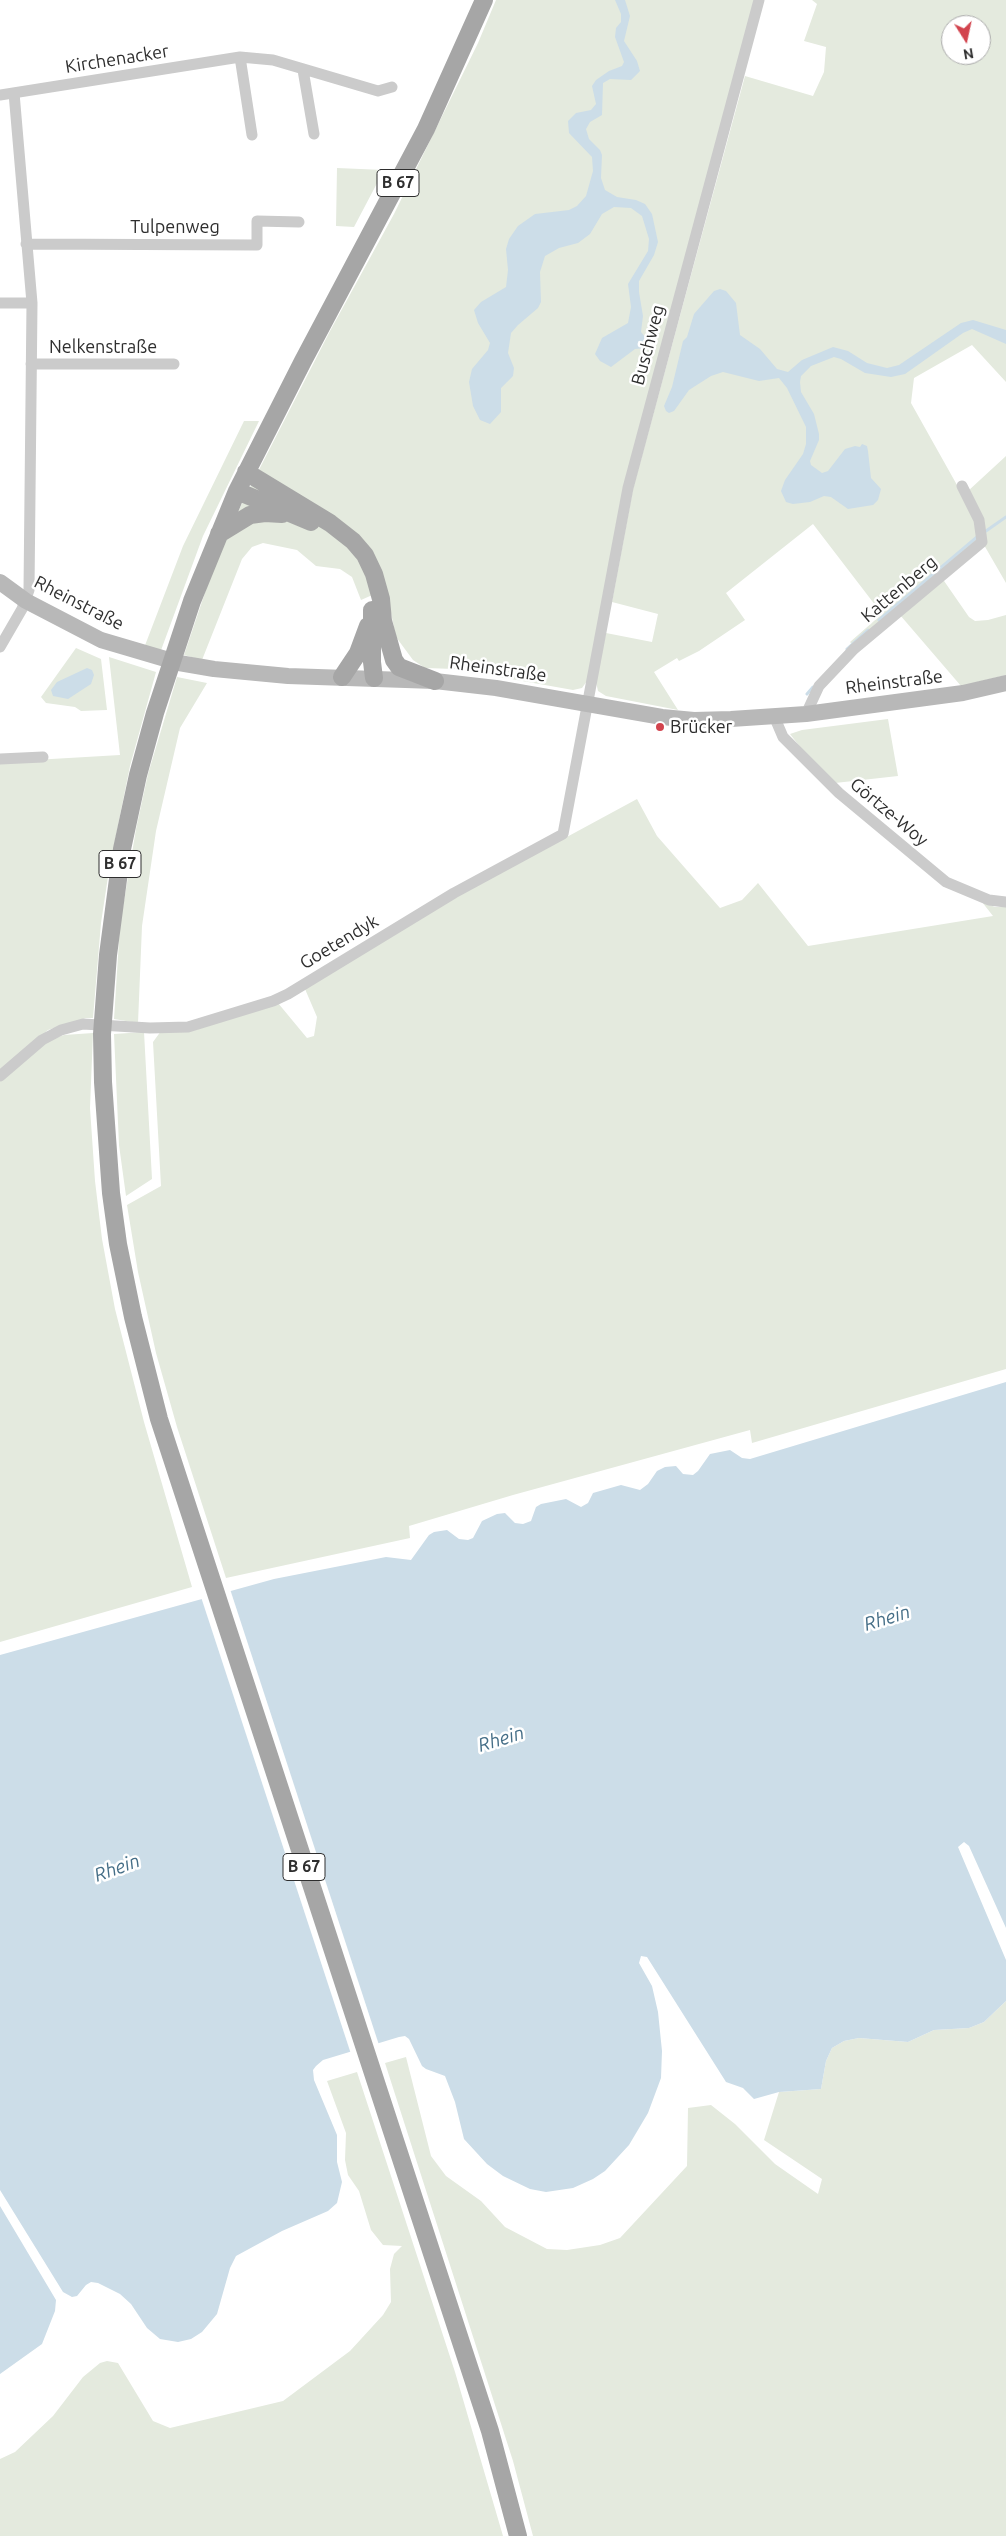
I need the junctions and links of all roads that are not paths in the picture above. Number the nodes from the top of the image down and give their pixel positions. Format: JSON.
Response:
{"nodes":[{"id":1,"x":484,"y":0,"type":"edge"},
{"id":2,"x":759,"y":0,"type":"edge"},
{"id":3,"x":240,"y":57,"type":"junction"},
{"id":4,"x":303,"y":70,"type":"junction"},
{"id":5,"x":392,"y":87,"type":"dead end"},
{"id":6,"x":14,"y":93,"type":"junction"},
{"id":7,"x":0,"y":95,"type":"edge"},
{"id":8,"x":314,"y":134,"type":"dead end"},
{"id":9,"x":252,"y":135,"type":"dead end"},
{"id":10,"x":298,"y":222,"type":"dead end"},
{"id":11,"x":26,"y":244,"type":"junction"},
{"id":12,"x":32,"y":303,"type":"junction"},
{"id":13,"x":0,"y":304,"type":"edge"},
{"id":14,"x":31,"y":364,"type":"junction"},
{"id":15,"x":174,"y":364,"type":"dead end"},
{"id":16,"x":246,"y":472,"type":"junction"},
{"id":17,"x":962,"y":486,"type":"dead end"},
{"id":18,"x":238,"y":491,"type":"junction"},
{"id":19,"x":298,"y":516,"type":"junction"},
{"id":20,"x":219,"y":534,"type":"junction"},
{"id":21,"x":0,"y":582,"type":"edge"},
{"id":22,"x":26,"y":600,"type":"junction"},
{"id":23,"x":372,"y":605,"type":"junction"},
{"id":24,"x":383,"y":621,"type":"junction"},
{"id":25,"x":0,"y":647,"type":"edge"},
{"id":26,"x":342,"y":677,"type":"junction"},
{"id":27,"x":374,"y":678,"type":"junction"},
{"id":28,"x":435,"y":680,"type":"junction"},
{"id":29,"x":1006,"y":683,"type":"edge"},
{"id":30,"x":588,"y":703,"type":"junction"},
{"id":31,"x":806,"y":714,"type":"junction"},
{"id":32,"x":774,"y":716,"type":"junction"},
{"id":33,"x":43,"y":757,"type":"dead end"},
{"id":34,"x":0,"y":759,"type":"edge"},
{"id":35,"x":1006,"y":902,"type":"edge"},
{"id":36,"x":0,"y":1076,"type":"edge"},
{"id":37,"x":518,"y":2536,"type":"edge"}],
"edges":[{"from":1,"to":16,"type":"main road","number":"B 67"},
{"from":2,"to":30,"type":"street","name":"Buschweg"},
{"from":3,"to":4,"type":"street","name":"Kirchenacker"},
{"from":3,"to":6,"type":"street","name":"Kirchenacker"},
{"from":3,"to":9,"type":"street"},
{"from":4,"to":5,"type":"street","name":"Kirchenacker"},
{"from":4,"to":8,"type":"street"},
{"from":6,"to":7,"type":"street","name":"Kirchenacker"},
{"from":6,"to":11,"type":"street"},
{"from":10,"to":11,"type":"street","name":"Tulpenweg"},
{"from":11,"to":12,"type":"street"},
{"from":12,"to":13,"type":"street"},
{"from":12,"to":14,"type":"street"},
{"from":14,"to":15,"type":"street","name":"Nelkenstraße"},
{"from":14,"to":22,"type":"street"},
{"from":16,"to":18,"type":"main road","number":"B 67"},
{"from":16,"to":24,"type":"main road"},
{"from":17,"to":31,"type":"street","name":"Kattenberg"},
{"from":18,"to":19,"type":"main road"},
{"from":18,"to":20,"type":"main road","number":"B 67"},
{"from":19,"to":20,"type":"main road"},
{"from":19,"to":23,"type":"main road"},
{"from":20,"to":37,"type":"main road","number":"B 67"},
{"from":21,"to":22,"type":"main road","name":"Rheinstraße"},
{"from":22,"to":25,"type":"street"},
{"from":22,"to":26,"type":"main road","name":"Rheinstraße"},
{"from":23,"to":26,"type":"main road"},
{"from":23,"to":27,"type":"main road"},
{"from":24,"to":27,"type":"main road"},
{"from":24,"to":28,"type":"main road"},
{"from":26,"to":27,"type":"main road","name":"Rheinstraße"},
{"from":27,"to":28,"type":"main road","name":"Rheinstraße"},
{"from":28,"to":30,"type":"main road","name":"Rheinstraße"},
{"from":29,"to":31,"type":"main road","name":"Rheinstraße"},
{"from":30,"to":32,"type":"main road","name":"Rheinstraße"},
{"from":30,"to":36,"type":"street","name":"Goetendyk"},
{"from":31,"to":32,"type":"main road","name":"Rheinstraße"},
{"from":32,"to":35,"type":"street","name":"Görtze-Woy"},
{"from":33,"to":34,"type":"street"}]}
